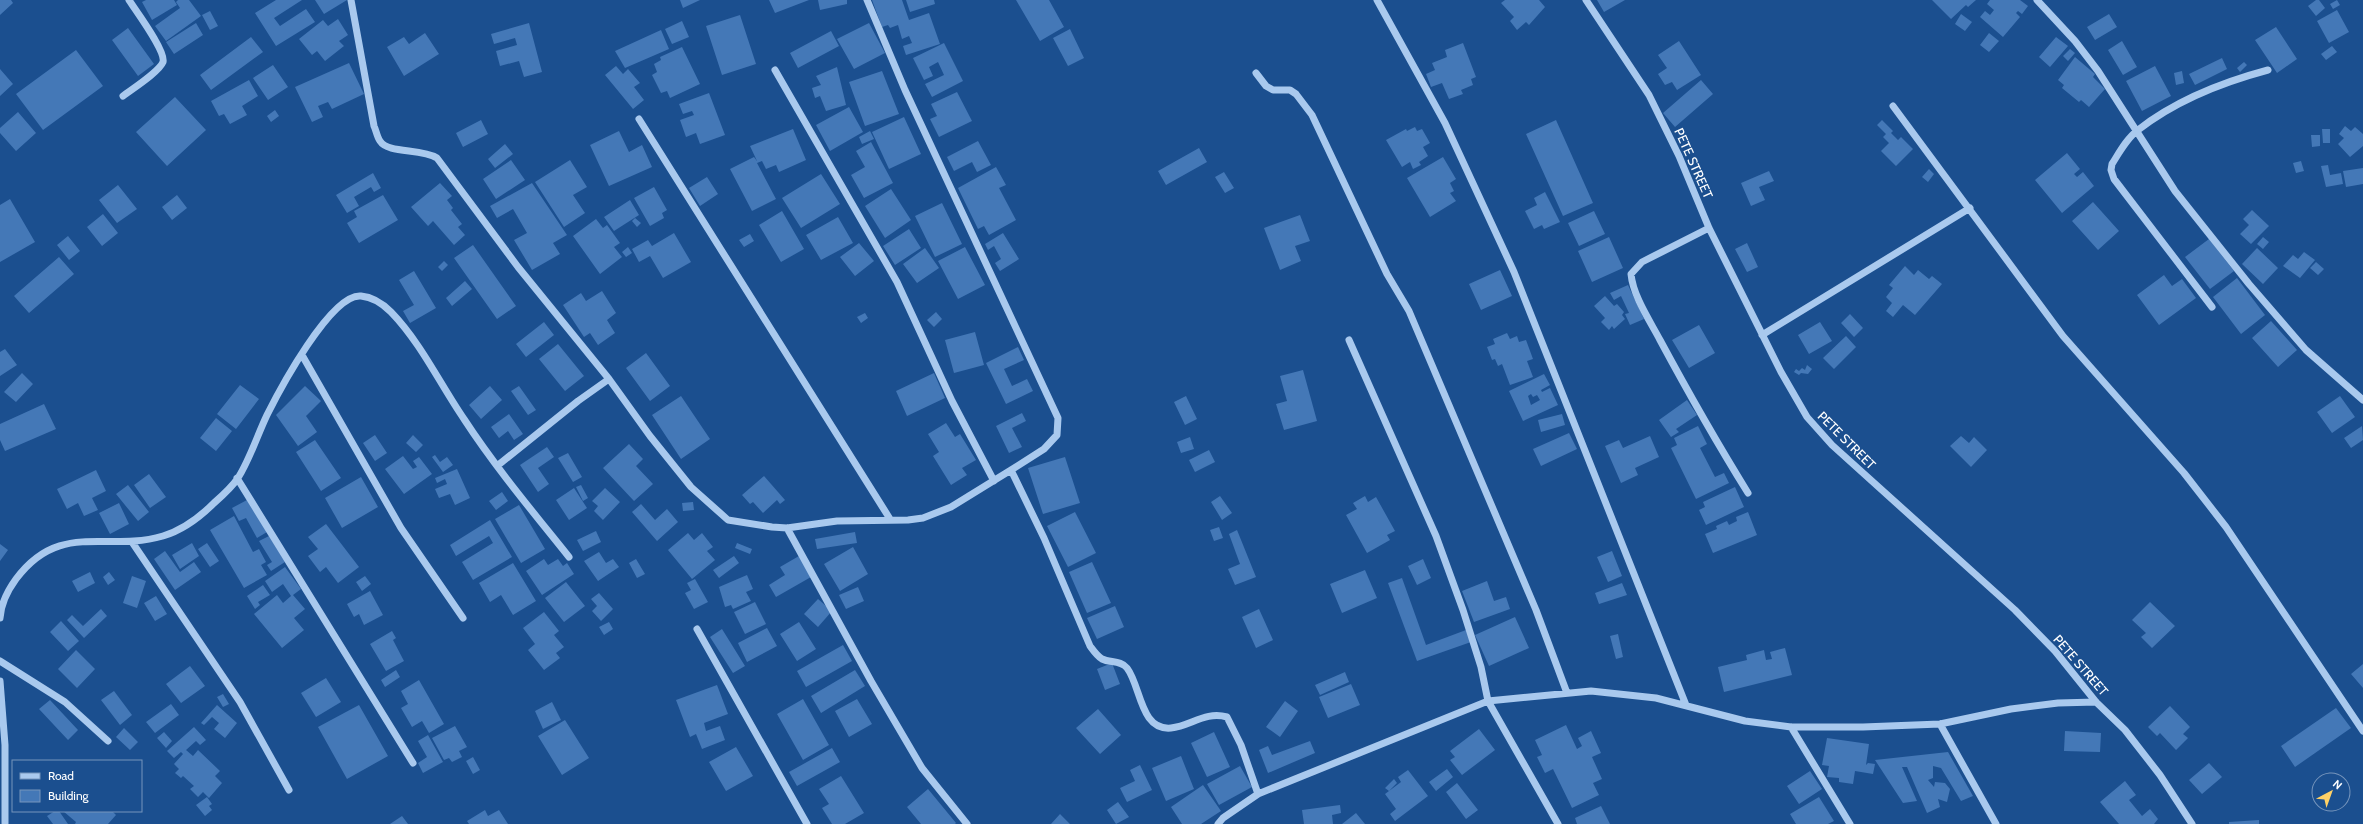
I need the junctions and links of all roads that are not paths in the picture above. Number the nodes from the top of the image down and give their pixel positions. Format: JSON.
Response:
{"nodes":[{"id":1,"x":129,"y":0,"type":"edge"},
{"id":2,"x":351,"y":0,"type":"edge"},
{"id":3,"x":867,"y":0,"type":"edge"},
{"id":4,"x":1377,"y":0,"type":"edge"},
{"id":5,"x":1586,"y":0,"type":"edge"},
{"id":6,"x":2037,"y":0,"type":"edge"},
{"id":7,"x":775,"y":70,"type":"dead end"},
{"id":8,"x":2268,"y":70,"type":"dead end"},
{"id":9,"x":1256,"y":73,"type":"dead end"},
{"id":10,"x":123,"y":96,"type":"dead end"},
{"id":11,"x":1893,"y":106,"type":"dead end"},
{"id":12,"x":639,"y":119,"type":"dead end"},
{"id":13,"x":2136,"y":130,"type":"junction"},
{"id":14,"x":1970,"y":208,"type":"junction"},
{"id":15,"x":1709,"y":228,"type":"junction"},
{"id":16,"x":2212,"y":307,"type":"dead end"},
{"id":17,"x":1762,"y":335,"type":"junction"},
{"id":18,"x":1349,"y":340,"type":"dead end"},
{"id":19,"x":302,"y":355,"type":"junction"},
{"id":20,"x":609,"y":380,"type":"junction"},
{"id":21,"x":2363,"y":400,"type":"edge"},
{"id":22,"x":497,"y":466,"type":"junction"},
{"id":23,"x":1011,"y":470,"type":"junction"},
{"id":24,"x":238,"y":478,"type":"junction"},
{"id":25,"x":994,"y":481,"type":"junction"},
{"id":26,"x":1748,"y":493,"type":"dead end"},
{"id":27,"x":890,"y":519,"type":"junction"},
{"id":28,"x":787,"y":528,"type":"junction"},
{"id":29,"x":132,"y":542,"type":"junction"},
{"id":30,"x":569,"y":557,"type":"dead end"},
{"id":31,"x":0,"y":618,"type":"edge"},
{"id":32,"x":463,"y":618,"type":"dead end"},
{"id":33,"x":697,"y":629,"type":"dead end"},
{"id":34,"x":0,"y":661,"type":"edge"},
{"id":35,"x":0,"y":681,"type":"edge"},
{"id":36,"x":1567,"y":693,"type":"junction"},
{"id":37,"x":1488,"y":701,"type":"junction"},
{"id":38,"x":2096,"y":702,"type":"junction"},
{"id":39,"x":1686,"y":705,"type":"junction"},
{"id":40,"x":1940,"y":724,"type":"junction"},
{"id":41,"x":1791,"y":727,"type":"junction"},
{"id":42,"x":2363,"y":731,"type":"edge"},
{"id":43,"x":108,"y":741,"type":"dead end"},
{"id":44,"x":413,"y":763,"type":"dead end"},
{"id":45,"x":288,"y":790,"type":"dead end"},
{"id":46,"x":1258,"y":794,"type":"junction"},
{"id":47,"x":3,"y":822,"type":"edge"},
{"id":48,"x":807,"y":824,"type":"edge"},
{"id":49,"x":967,"y":824,"type":"edge"},
{"id":50,"x":1218,"y":824,"type":"edge"},
{"id":51,"x":1558,"y":824,"type":"edge"},
{"id":52,"x":1850,"y":824,"type":"edge"},
{"id":53,"x":1996,"y":824,"type":"edge"},
{"id":54,"x":2192,"y":824,"type":"edge"}],
"edges":[{"from":1,"to":10,"type":"street"},
{"from":2,"to":20,"type":"street"},
{"from":3,"to":23,"type":"street"},
{"from":4,"to":39,"type":"street"},
{"from":5,"to":15,"type":"street","name":"PETE STREET"},
{"from":6,"to":13,"type":"street"},
{"from":7,"to":25,"type":"street"},
{"from":8,"to":13,"type":"street"},
{"from":9,"to":36,"type":"street"},
{"from":11,"to":14,"type":"street"},
{"from":12,"to":27,"type":"street"},
{"from":13,"to":16,"type":"street"},
{"from":13,"to":21,"type":"street"},
{"from":14,"to":17,"type":"street"},
{"from":14,"to":42,"type":"street"},
{"from":15,"to":17,"type":"street","name":"PETE STREET"},
{"from":15,"to":26,"type":"street"},
{"from":17,"to":38,"type":"street","name":"PETE STREET"},
{"from":18,"to":37,"type":"street"},
{"from":19,"to":22,"type":"street"},
{"from":19,"to":24,"type":"street"},
{"from":19,"to":32,"type":"street"},
{"from":20,"to":22,"type":"street"},
{"from":20,"to":28,"type":"street"},
{"from":22,"to":30,"type":"street"},
{"from":23,"to":25,"type":"street"},
{"from":23,"to":46,"type":"street"},
{"from":24,"to":29,"type":"street"},
{"from":24,"to":44,"type":"street"},
{"from":25,"to":27,"type":"street"},
{"from":27,"to":28,"type":"street"},
{"from":28,"to":49,"type":"street"},
{"from":29,"to":31,"type":"street"},
{"from":29,"to":45,"type":"street"},
{"from":33,"to":48,"type":"street"},
{"from":34,"to":43,"type":"street"},
{"from":35,"to":47,"type":"street"},
{"from":36,"to":37,"type":"street"},
{"from":36,"to":39,"type":"street"},
{"from":37,"to":46,"type":"street"},
{"from":37,"to":51,"type":"street"},
{"from":38,"to":40,"type":"street"},
{"from":38,"to":54,"type":"street","name":"PETE STREET"},
{"from":39,"to":41,"type":"street"},
{"from":40,"to":41,"type":"street"},
{"from":40,"to":53,"type":"street"},
{"from":41,"to":52,"type":"street"},
{"from":46,"to":50,"type":"street"}]}
